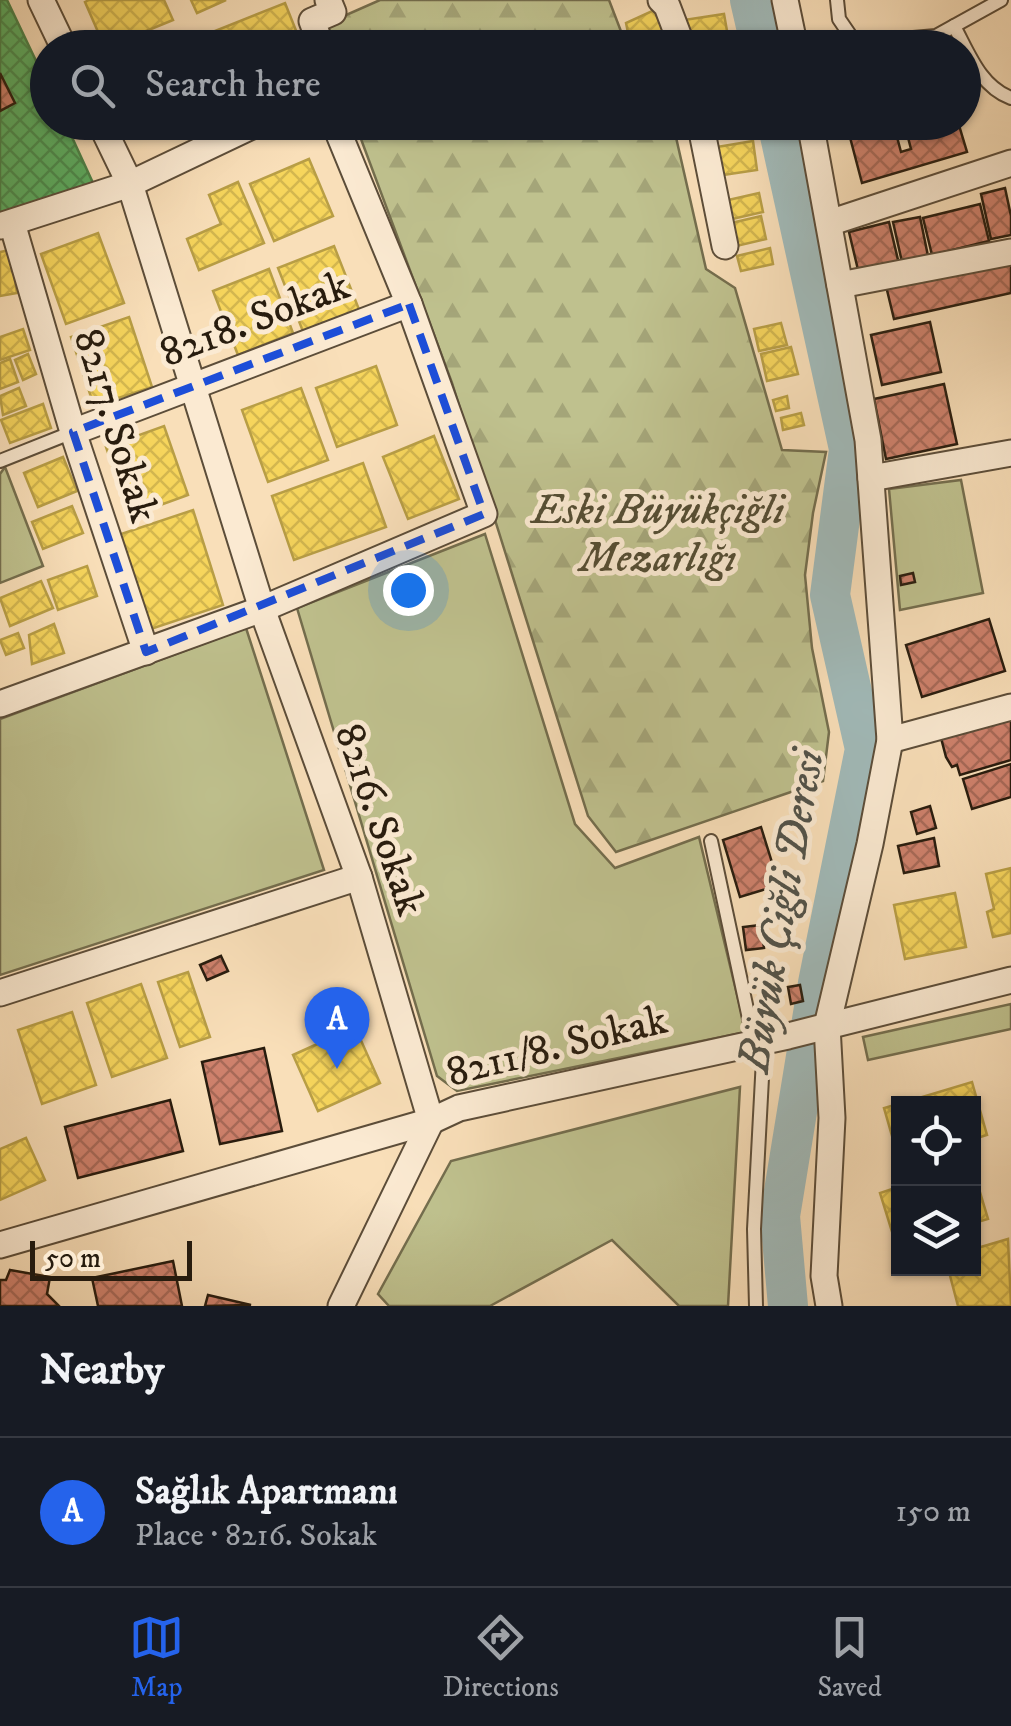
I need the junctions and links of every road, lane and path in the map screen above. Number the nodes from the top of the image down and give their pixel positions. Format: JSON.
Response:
{"nodes":[{"id":1,"x":41,"y":0,"type":"edge"},
{"id":2,"x":328,"y":0,"type":"edge"},
{"id":3,"x":661,"y":0,"type":"edge"},
{"id":4,"x":785,"y":0,"type":"edge"},
{"id":5,"x":837,"y":0,"type":"edge"},
{"id":6,"x":1001,"y":0,"type":"edge"},
{"id":7,"x":954,"y":26,"type":"junction"},
{"id":8,"x":55,"y":30,"type":"edge"},
{"id":9,"x":315,"y":30,"type":"edge"},
{"id":10,"x":676,"y":30,"type":"edge"},
{"id":11,"x":791,"y":30,"type":"edge"},
{"id":12,"x":847,"y":30,"type":"edge"},
{"id":13,"x":947,"y":30,"type":"edge"},
{"id":14,"x":956,"y":30,"type":"edge"},
{"id":15,"x":981,"y":76,"type":"edge"},
{"id":16,"x":1011,"y":98,"type":"edge"},
{"id":17,"x":109,"y":140,"type":"edge"},
{"id":18,"x":222,"y":140,"type":"edge"},
{"id":19,"x":341,"y":140,"type":"edge"},
{"id":20,"x":704,"y":140,"type":"edge"},
{"id":21,"x":813,"y":140,"type":"edge"},
{"id":22,"x":1011,"y":163,"type":"edge"},
{"id":23,"x":130,"y":184,"type":"junction"},
{"id":24,"x":829,"y":223,"type":"junction"},
{"id":25,"x":6,"y":225,"type":"edge"},
{"id":26,"x":725,"y":246,"type":"dead end"},
{"id":27,"x":1011,"y":252,"type":"edge"},
{"id":28,"x":840,"y":284,"type":"junction"},
{"id":29,"x":409,"y":304,"type":"junction"},
{"id":30,"x":192,"y":386,"type":"junction"},
{"id":31,"x":73,"y":432,"type":"junction"},
{"id":32,"x":1011,"y":453,"type":"edge"},
{"id":33,"x":0,"y":461,"type":"edge"},
{"id":34,"x":872,"y":478,"type":"junction"},
{"id":35,"x":262,"y":609,"type":"junction"},
{"id":36,"x":146,"y":652,"type":"junction"},
{"id":37,"x":0,"y":704,"type":"edge"},
{"id":38,"x":1011,"y":707,"type":"edge"},
{"id":39,"x":890,"y":740,"type":"junction"},
{"id":40,"x":711,"y":841,"type":"dead end"},
{"id":41,"x":359,"y":877,"type":"junction"},
{"id":42,"x":1011,"y":980,"type":"edge"},
{"id":43,"x":0,"y":993,"type":"edge"},
{"id":44,"x":827,"y":1026,"type":"junction"},
{"id":45,"x":754,"y":1042,"type":"junction"},
{"id":46,"x":431,"y":1120,"type":"junction"},
{"id":47,"x":0,"y":1245,"type":"edge"},
{"id":48,"x":341,"y":1306,"type":"edge"},
{"id":49,"x":756,"y":1306,"type":"edge"},
{"id":50,"x":829,"y":1306,"type":"edge"}],
"edges":[{"from":1,"to":8,"type":"street"},
{"from":2,"to":9,"type":"street"},
{"from":3,"to":10,"type":"street"},
{"from":4,"to":11,"type":"street"},
{"from":5,"to":12,"type":"lane"},
{"from":6,"to":7,"type":"lane"},
{"from":7,"to":13,"type":"lane"},
{"from":7,"to":14,"type":"lane"},
{"from":15,"to":16,"type":"lane"},
{"from":17,"to":23,"type":"street","name":"8216. Sokak"},
{"from":18,"to":23,"type":"street"},
{"from":19,"to":29,"type":"street"},
{"from":20,"to":26,"type":"street"},
{"from":21,"to":24,"type":"street"},
{"from":22,"to":24,"type":"street"},
{"from":23,"to":25,"type":"street"},
{"from":23,"to":30,"type":"street","name":"8216. Sokak"},
{"from":24,"to":28,"type":"street"},
{"from":25,"to":31,"type":"street","name":"8217. Sokak"},
{"from":27,"to":28,"type":"street"},
{"from":28,"to":34,"type":"street"},
{"from":29,"to":30,"type":"street","name":"8218. Sokak"},
{"from":29,"to":35,"type":"street"},
{"from":30,"to":31,"type":"street","name":"8218. Sokak"},
{"from":30,"to":35,"type":"street","name":"8216. Sokak"},
{"from":31,"to":33,"type":"lane"},
{"from":31,"to":36,"type":"street","name":"8217. Sokak"},
{"from":32,"to":34,"type":"street"},
{"from":34,"to":39,"type":"street"},
{"from":35,"to":36,"type":"street"},
{"from":35,"to":41,"type":"street","name":"8216. Sokak"},
{"from":36,"to":37,"type":"street"},
{"from":38,"to":39,"type":"street"},
{"from":39,"to":44,"type":"street"},
{"from":40,"to":45,"type":"lane"},
{"from":41,"to":43,"type":"street"},
{"from":41,"to":46,"type":"street","name":"8216. Sokak"},
{"from":42,"to":44,"type":"street","name":"8211/8. Sokak"},
{"from":44,"to":45,"type":"street","name":"8211/8. Sokak"},
{"from":44,"to":50,"type":"street"},
{"from":45,"to":46,"type":"street","name":"8211/8. Sokak"},
{"from":45,"to":49,"type":"lane"},
{"from":46,"to":47,"type":"street"},
{"from":46,"to":48,"type":"street","name":"8211/8. Sokak"}]}
